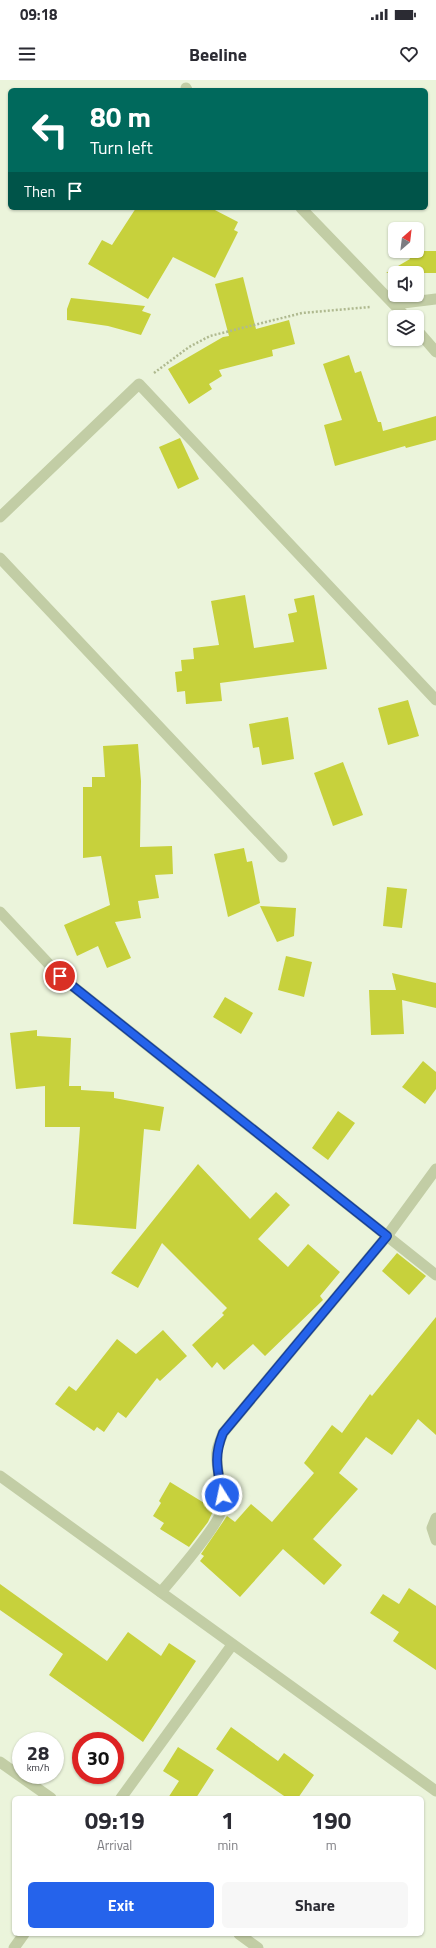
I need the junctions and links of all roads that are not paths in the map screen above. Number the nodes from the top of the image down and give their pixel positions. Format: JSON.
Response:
{"nodes":[{"id":1,"x":303,"y":210,"type":"edge"},
{"id":2,"x":436,"y":298,"type":"edge"},
{"id":3,"x":395,"y":304,"type":"junction"},
{"id":4,"x":400,"y":310,"type":"edge"},
{"id":5,"x":424,"y":338,"type":"edge"},
{"id":6,"x":436,"y":352,"type":"edge"},
{"id":7,"x":0,"y":517,"type":"edge"},
{"id":8,"x":0,"y":558,"type":"edge"},
{"id":9,"x":436,"y":700,"type":"edge"},
{"id":10,"x":282,"y":857,"type":"dead end"},
{"id":11,"x":0,"y":912,"type":"edge"},
{"id":12,"x":436,"y":1168,"type":"edge"},
{"id":13,"x":387,"y":1236,"type":"junction"},
{"id":14,"x":436,"y":1275,"type":"edge"},
{"id":15,"x":0,"y":1476,"type":"edge"},
{"id":16,"x":436,"y":1518,"type":"edge"},
{"id":17,"x":436,"y":1540,"type":"edge"},
{"id":18,"x":161,"y":1592,"type":"junction"},
{"id":19,"x":232,"y":1645,"type":"junction"},
{"id":20,"x":0,"y":1762,"type":"edge"},
{"id":21,"x":436,"y":1791,"type":"edge"},
{"id":22,"x":47,"y":1796,"type":"edge"},
{"id":23,"x":122,"y":1796,"type":"edge"},
{"id":24,"x":23,"y":1936,"type":"edge"},
{"id":25,"x":242,"y":1936,"type":"edge"},
{"id":26,"x":14,"y":1948,"type":"edge"},
{"id":27,"x":258,"y":1948,"type":"edge"}],
"edges":[{"from":1,"to":3,"type":"street"},
{"from":2,"to":3,"type":"street"},
{"from":3,"to":4,"type":"street"},
{"from":5,"to":6,"type":"street"},
{"from":7,"to":9,"type":"street"},
{"from":8,"to":10,"type":"street"},
{"from":11,"to":13,"type":"street"},
{"from":12,"to":13,"type":"street"},
{"from":13,"to":14,"type":"street"},
{"from":13,"to":18,"type":"street"},
{"from":15,"to":18,"type":"street"},
{"from":16,"to":17,"type":"street"},
{"from":18,"to":19,"type":"street"},
{"from":19,"to":21,"type":"street"},
{"from":19,"to":23,"type":"street"},
{"from":20,"to":22,"type":"street"},
{"from":24,"to":26,"type":"street"},
{"from":25,"to":27,"type":"street"}]}
